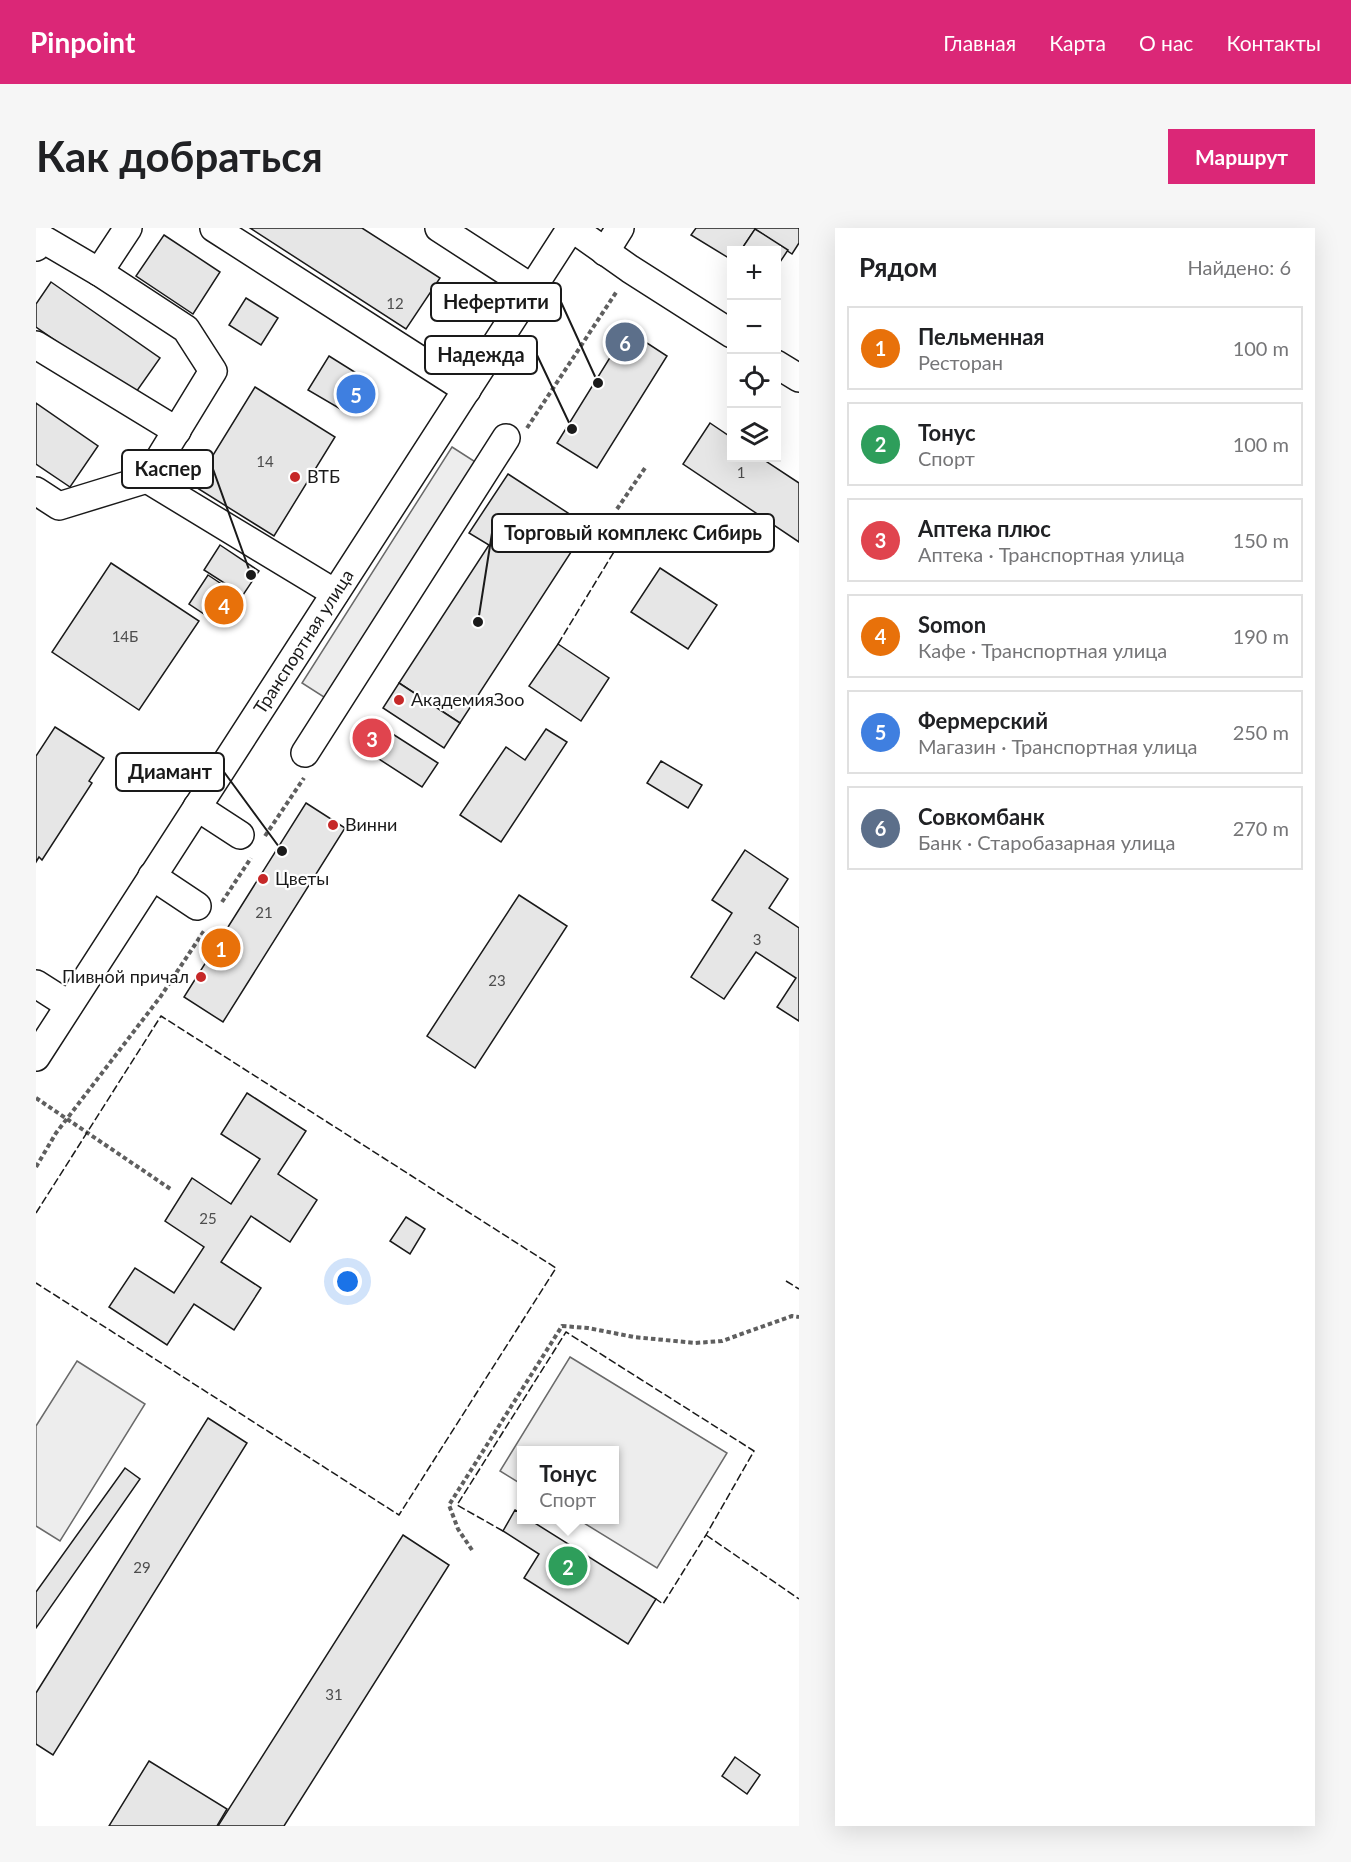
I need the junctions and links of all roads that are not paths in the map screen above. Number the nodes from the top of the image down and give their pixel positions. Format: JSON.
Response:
{"nodes":[{"id":1,"x":128,"y":228,"type":"edge"},
{"id":2,"x":214,"y":228,"type":"edge"},
{"id":3,"x":439,"y":228,"type":"edge"},
{"id":4,"x":571,"y":228,"type":"edge"},
{"id":5,"x":620,"y":228,"type":"edge"},
{"id":6,"x":36,"y":247,"type":"edge"},
{"id":7,"x":605,"y":252,"type":"junction"},
{"id":8,"x":99,"y":272,"type":"junction"},
{"id":9,"x":532,"y":288,"type":"junction"},
{"id":10,"x":727,"y":331,"type":"edge"},
{"id":11,"x":36,"y":345,"type":"edge"},
{"id":12,"x":781,"y":367,"type":"edge"},
{"id":13,"x":799,"y":378,"type":"edge"},
{"id":14,"x":467,"y":390,"type":"junction"},
{"id":15,"x":177,"y":431,"type":"junction"},
{"id":16,"x":506,"y":438,"type":"dead end"},
{"id":17,"x":147,"y":479,"type":"junction"},
{"id":18,"x":36,"y":490,"type":"edge"},
{"id":19,"x":335,"y":593,"type":"junction"},
{"id":20,"x":305,"y":753,"type":"dead end"},
{"id":21,"x":196,"y":807,"type":"junction"},
{"id":22,"x":240,"y":835,"type":"dead end"},
{"id":23,"x":152,"y":876,"type":"junction"},
{"id":24,"x":197,"y":906,"type":"dead end"},
{"id":25,"x":36,"y":984,"type":"edge"},
{"id":26,"x":69,"y":1005,"type":"junction"},
{"id":27,"x":36,"y":1057,"type":"edge"}],
"edges":[{"from":1,"to":8,"type":"street"},
{"from":2,"to":14,"type":"street"},
{"from":3,"to":9,"type":"street"},
{"from":4,"to":7,"type":"street"},
{"from":4,"to":9,"type":"street","name":"Транспортная улица"},
{"from":5,"to":7,"type":"street"},
{"from":6,"to":8,"type":"street"},
{"from":7,"to":10,"type":"street"},
{"from":8,"to":15,"type":"street"},
{"from":9,"to":14,"type":"street","name":"Транспортная улица"},
{"from":11,"to":15,"type":"street"},
{"from":12,"to":13,"type":"street"},
{"from":14,"to":19,"type":"street","name":"Транспортная улица"},
{"from":15,"to":17,"type":"street"},
{"from":16,"to":20,"type":"street"},
{"from":17,"to":18,"type":"street"},
{"from":17,"to":19,"type":"street"},
{"from":19,"to":21,"type":"street","name":"Транспортная улица"},
{"from":21,"to":22,"type":"street"},
{"from":21,"to":23,"type":"street","name":"Транспортная улица"},
{"from":23,"to":24,"type":"street"},
{"from":23,"to":26,"type":"street","name":"Транспортная улица"},
{"from":25,"to":26,"type":"street"},
{"from":26,"to":27,"type":"street","name":"Транспортная улица"}]}
